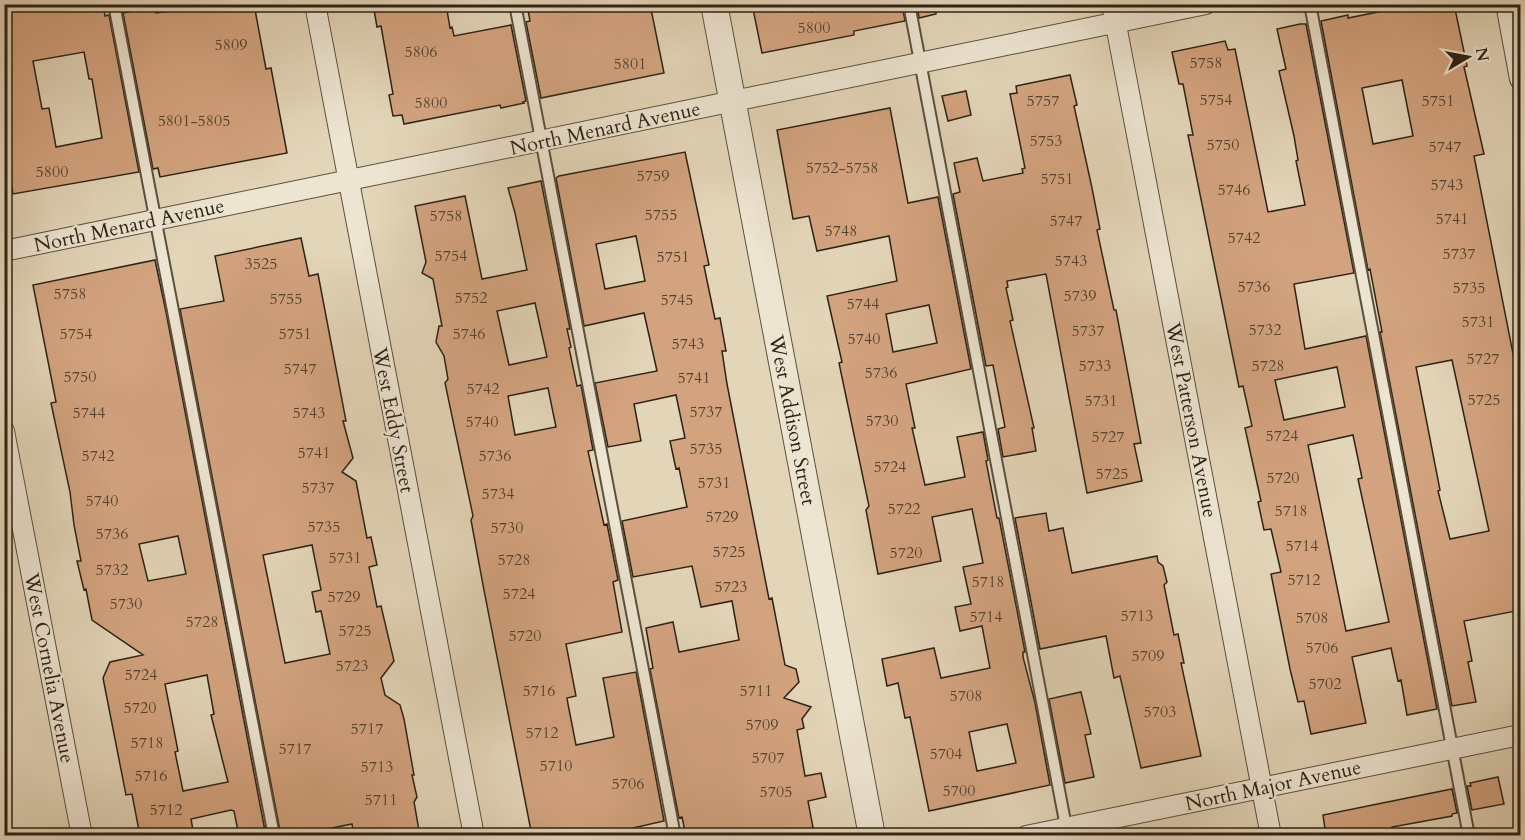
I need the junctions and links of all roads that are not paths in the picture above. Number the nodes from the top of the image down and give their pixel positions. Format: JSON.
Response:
{"nodes":[{"id":1,"x":114,"y":4,"type":"edge"},
{"id":2,"x":315,"y":4,"type":"edge"},
{"id":3,"x":514,"y":4,"type":"edge"},
{"id":4,"x":714,"y":4,"type":"edge"},
{"id":5,"x":909,"y":4,"type":"edge"},
{"id":6,"x":1206,"y":4,"type":"edge"},
{"id":7,"x":1310,"y":4,"type":"edge"},
{"id":8,"x":1506,"y":4,"type":"edge"},
{"id":9,"x":1114,"y":14,"type":"edge"},
{"id":10,"x":920,"y":63,"type":"junction"},
{"id":11,"x":1521,"y":79,"type":"edge"},
{"id":12,"x":733,"y":102,"type":"junction"},
{"id":13,"x":541,"y":141,"type":"junction"},
{"id":14,"x":348,"y":181,"type":"junction"},
{"id":15,"x":155,"y":220,"type":"junction"},
{"id":16,"x":4,"y":251,"type":"edge"},
{"id":17,"x":4,"y":430,"type":"edge"},
{"id":18,"x":1521,"y":735,"type":"edge"},
{"id":19,"x":1452,"y":749,"type":"junction"},
{"id":20,"x":1262,"y":788,"type":"junction"},
{"id":21,"x":1066,"y":832,"type":"edge"},
{"id":22,"x":82,"y":836,"type":"edge"},
{"id":23,"x":273,"y":836,"type":"edge"},
{"id":24,"x":474,"y":836,"type":"edge"},
{"id":25,"x":675,"y":836,"type":"edge"},
{"id":26,"x":872,"y":836,"type":"edge"},
{"id":27,"x":1026,"y":836,"type":"edge"},
{"id":28,"x":1271,"y":836,"type":"edge"},
{"id":29,"x":1469,"y":836,"type":"edge"}],
"edges":[{"from":1,"to":15,"type":"lane"},
{"from":2,"to":14,"type":"street","name":"West Eddy Street"},
{"from":3,"to":13,"type":"lane"},
{"from":4,"to":12,"type":"street","name":"West Addison Street"},
{"from":5,"to":10,"type":"lane"},
{"from":6,"to":9,"type":"street","name":"North Menard Avenue"},
{"from":7,"to":19,"type":"lane"},
{"from":8,"to":11,"type":"street"},
{"from":9,"to":10,"type":"street","name":"North Menard Avenue"},
{"from":9,"to":20,"type":"street","name":"West Patterson Avenue"},
{"from":10,"to":12,"type":"street","name":"North Menard Avenue"},
{"from":10,"to":21,"type":"lane"},
{"from":12,"to":13,"type":"street","name":"North Menard Avenue"},
{"from":12,"to":26,"type":"street","name":"West Addison Street"},
{"from":13,"to":14,"type":"street","name":"North Menard Avenue"},
{"from":13,"to":25,"type":"lane"},
{"from":14,"to":15,"type":"street","name":"North Menard Avenue"},
{"from":14,"to":24,"type":"street","name":"West Eddy Street"},
{"from":15,"to":16,"type":"street","name":"North Menard Avenue"},
{"from":15,"to":23,"type":"lane"},
{"from":17,"to":22,"type":"street","name":"West Cornelia Avenue"},
{"from":18,"to":19,"type":"street","name":"North Major Avenue"},
{"from":19,"to":20,"type":"street","name":"North Major Avenue"},
{"from":19,"to":29,"type":"lane"},
{"from":20,"to":21,"type":"street","name":"North Major Avenue"},
{"from":20,"to":28,"type":"street","name":"West Patterson Avenue"},
{"from":21,"to":27,"type":"street","name":"North Major Avenue"}]}
